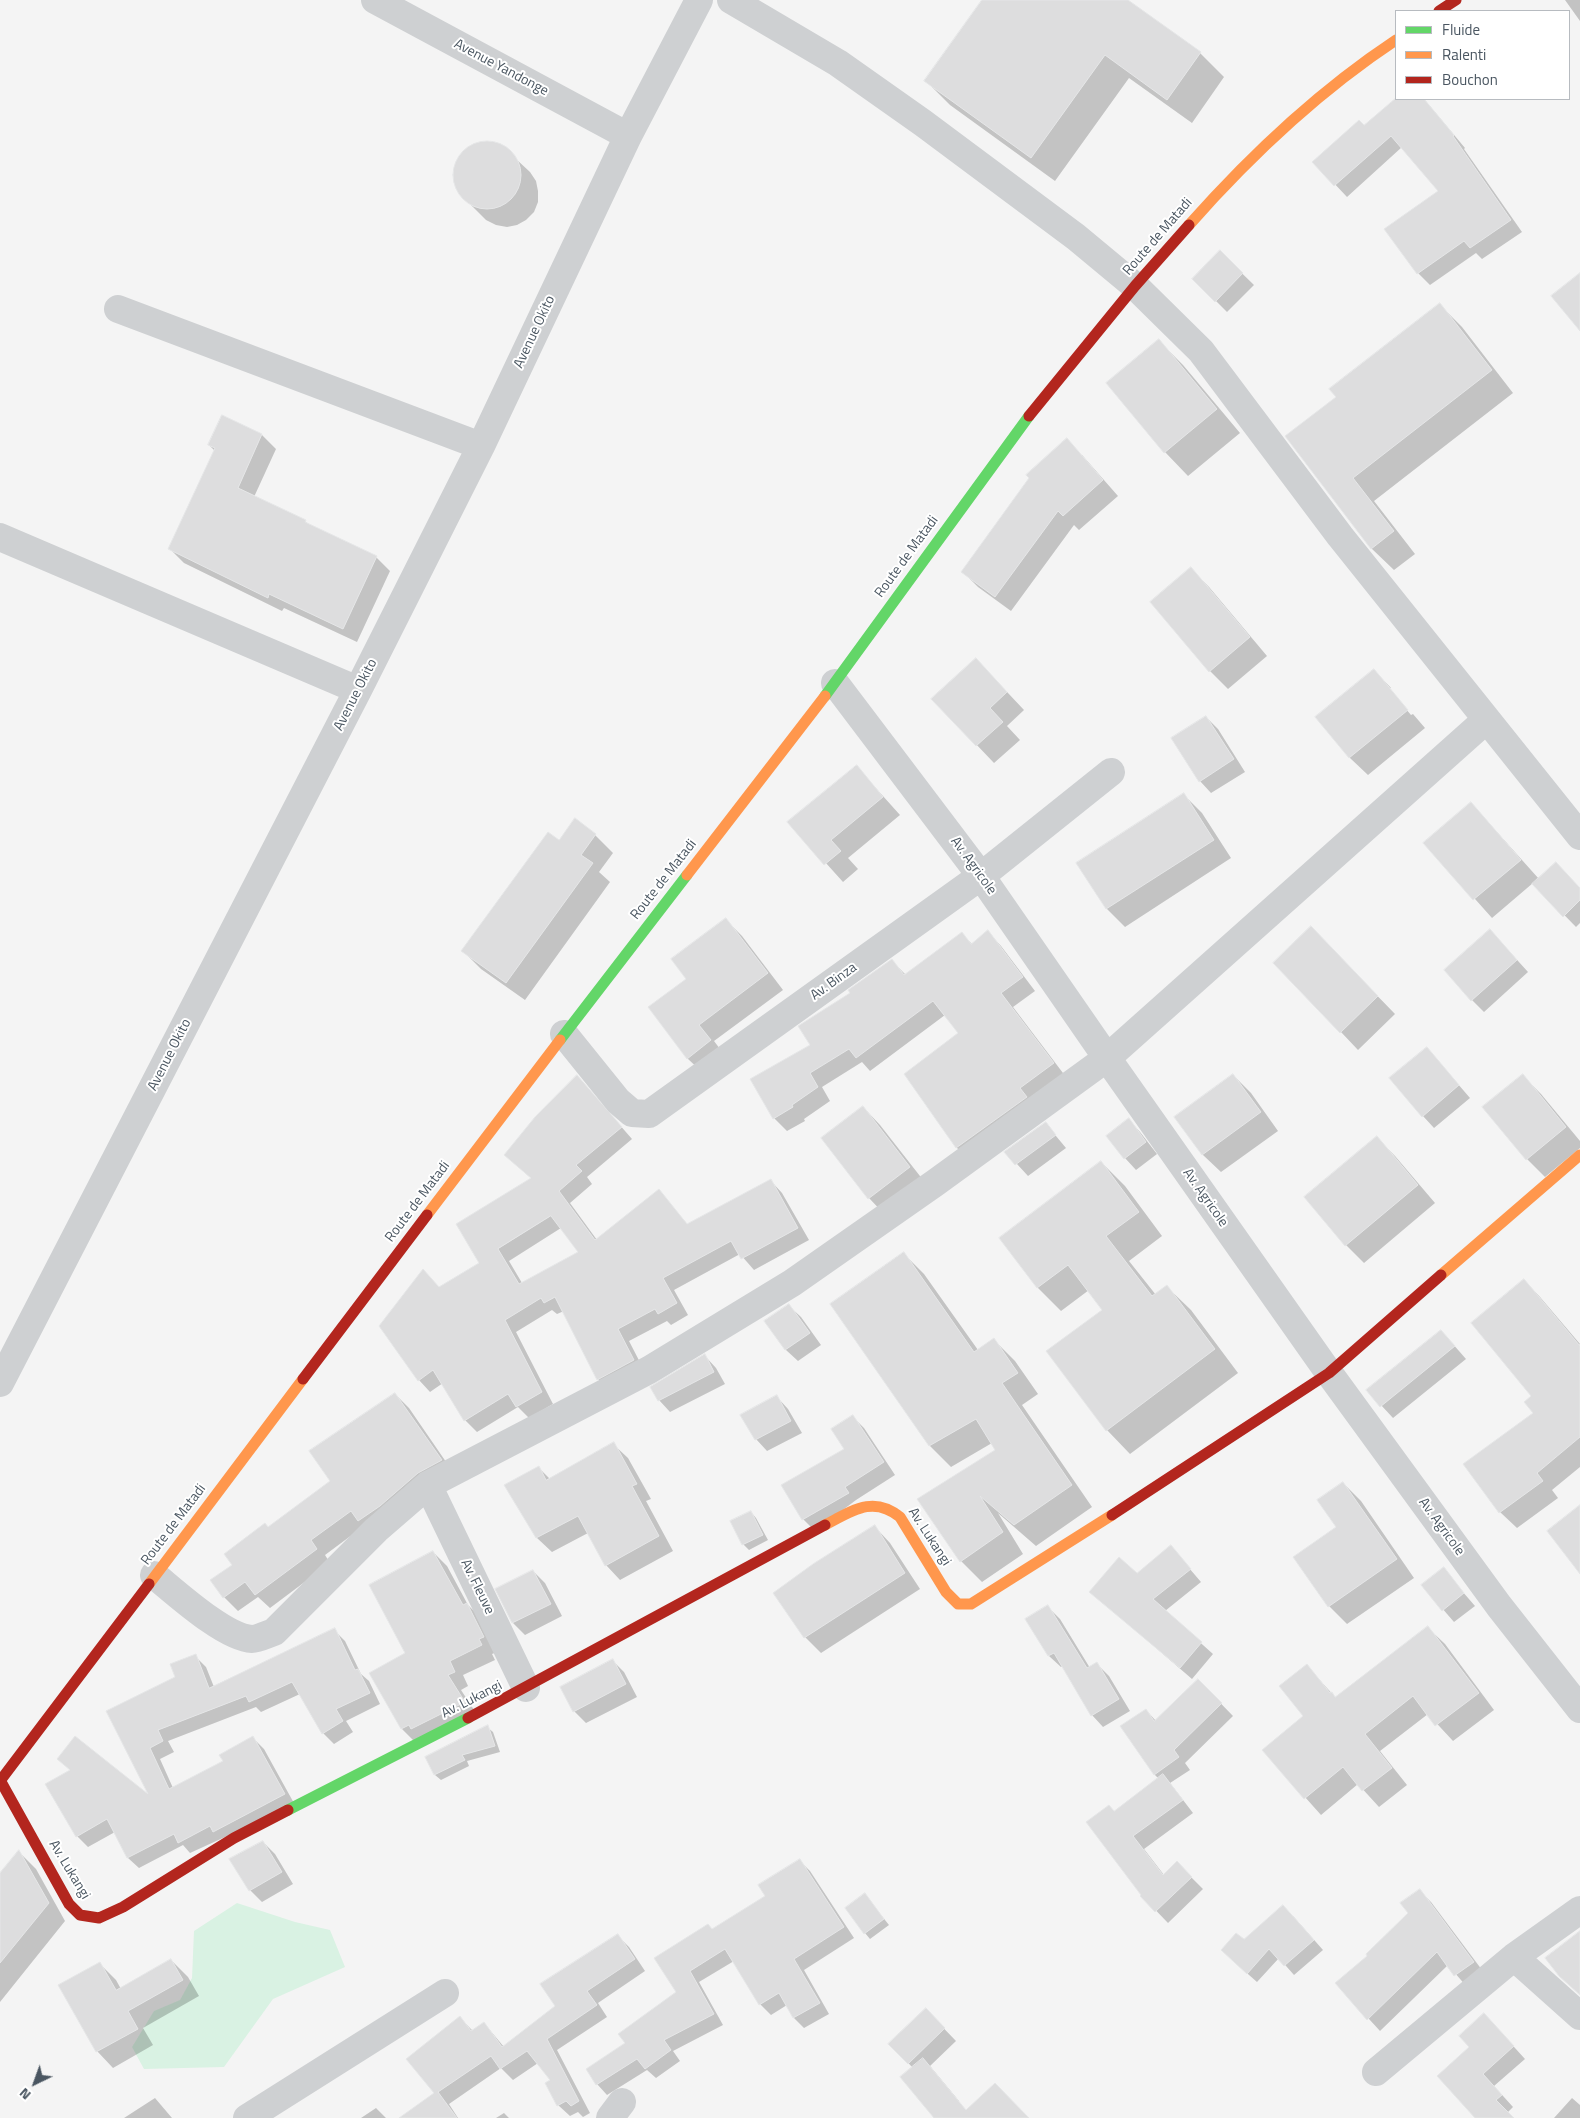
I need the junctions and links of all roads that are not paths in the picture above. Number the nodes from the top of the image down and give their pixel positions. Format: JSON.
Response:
{"nodes":[{"id":1,"x":375,"y":0,"type":"edge"},
{"id":2,"x":699,"y":0,"type":"edge"},
{"id":3,"x":731,"y":0,"type":"edge"},
{"id":4,"x":1456,"y":0,"type":"edge"},
{"id":5,"x":1441,"y":10,"type":"edge"},
{"id":6,"x":1395,"y":41,"type":"edge"},
{"id":7,"x":628,"y":136,"type":"junction"},
{"id":8,"x":1135,"y":286,"type":"junction"},
{"id":9,"x":118,"y":309,"type":"dead end"},
{"id":10,"x":482,"y":446,"type":"junction"},
{"id":11,"x":0,"y":537,"type":"edge"},
{"id":12,"x":835,"y":683,"type":"junction"},
{"id":13,"x":358,"y":690,"type":"junction"},
{"id":14,"x":1486,"y":720,"type":"junction"},
{"id":15,"x":1111,"y":772,"type":"dead end"},
{"id":16,"x":1580,"y":836,"type":"edge"},
{"id":17,"x":981,"y":876,"type":"junction"},
{"id":18,"x":564,"y":1034,"type":"junction"},
{"id":19,"x":1107,"y":1058,"type":"junction"},
{"id":20,"x":1580,"y":1154,"type":"edge"},
{"id":21,"x":1329,"y":1373,"type":"junction"},
{"id":22,"x":0,"y":1383,"type":"edge"},
{"id":23,"x":428,"y":1485,"type":"junction"},
{"id":24,"x":154,"y":1575,"type":"junction"},
{"id":25,"x":526,"y":1688,"type":"junction"},
{"id":26,"x":1580,"y":1709,"type":"edge"},
{"id":27,"x":0,"y":1780,"type":"edge"},
{"id":28,"x":1580,"y":1910,"type":"edge"},
{"id":29,"x":1514,"y":1957,"type":"junction"},
{"id":30,"x":445,"y":1994,"type":"dead end"},
{"id":31,"x":1580,"y":2016,"type":"edge"},
{"id":32,"x":1376,"y":2072,"type":"dead end"},
{"id":33,"x":247,"y":2118,"type":"edge"}],
"edges":[{"from":1,"to":7,"type":"street","name":"Avenue Yandonge"},
{"from":2,"to":7,"type":"street","name":"Avenue Okito"},
{"from":3,"to":8,"type":"street"},
{"from":4,"to":5,"type":"main road"},
{"from":6,"to":8,"type":"main road","name":"Route de Matadi"},
{"from":7,"to":10,"type":"street","name":"Avenue Okito"},
{"from":8,"to":12,"type":"main road","name":"Route de Matadi"},
{"from":8,"to":14,"type":"street"},
{"from":9,"to":10,"type":"street"},
{"from":10,"to":13,"type":"street","name":"Avenue Okito"},
{"from":11,"to":13,"type":"street"},
{"from":12,"to":17,"type":"street","name":"Av. Agricole"},
{"from":12,"to":18,"type":"main road","name":"Route de Matadi"},
{"from":13,"to":22,"type":"street","name":"Avenue Okito"},
{"from":14,"to":16,"type":"street"},
{"from":14,"to":19,"type":"street"},
{"from":15,"to":17,"type":"street","name":"Av. Binza"},
{"from":17,"to":18,"type":"street","name":"Av. Binza"},
{"from":17,"to":19,"type":"street","name":"Av. Agricole"},
{"from":18,"to":24,"type":"main road","name":"Route de Matadi"},
{"from":19,"to":21,"type":"street","name":"Av. Agricole"},
{"from":19,"to":23,"type":"street"},
{"from":20,"to":21,"type":"main road"},
{"from":21,"to":25,"type":"main road","name":"Av. Lukangi"},
{"from":21,"to":26,"type":"street","name":"Av. Agricole"},
{"from":23,"to":24,"type":"street"},
{"from":23,"to":25,"type":"street","name":"Av. Fleuve"},
{"from":24,"to":27,"type":"main road","name":"Route de Matadi"},
{"from":25,"to":27,"type":"main road","name":"Av. Lukangi"},
{"from":28,"to":29,"type":"street"},
{"from":29,"to":31,"type":"street"},
{"from":29,"to":32,"type":"street"},
{"from":30,"to":33,"type":"street"}]}
